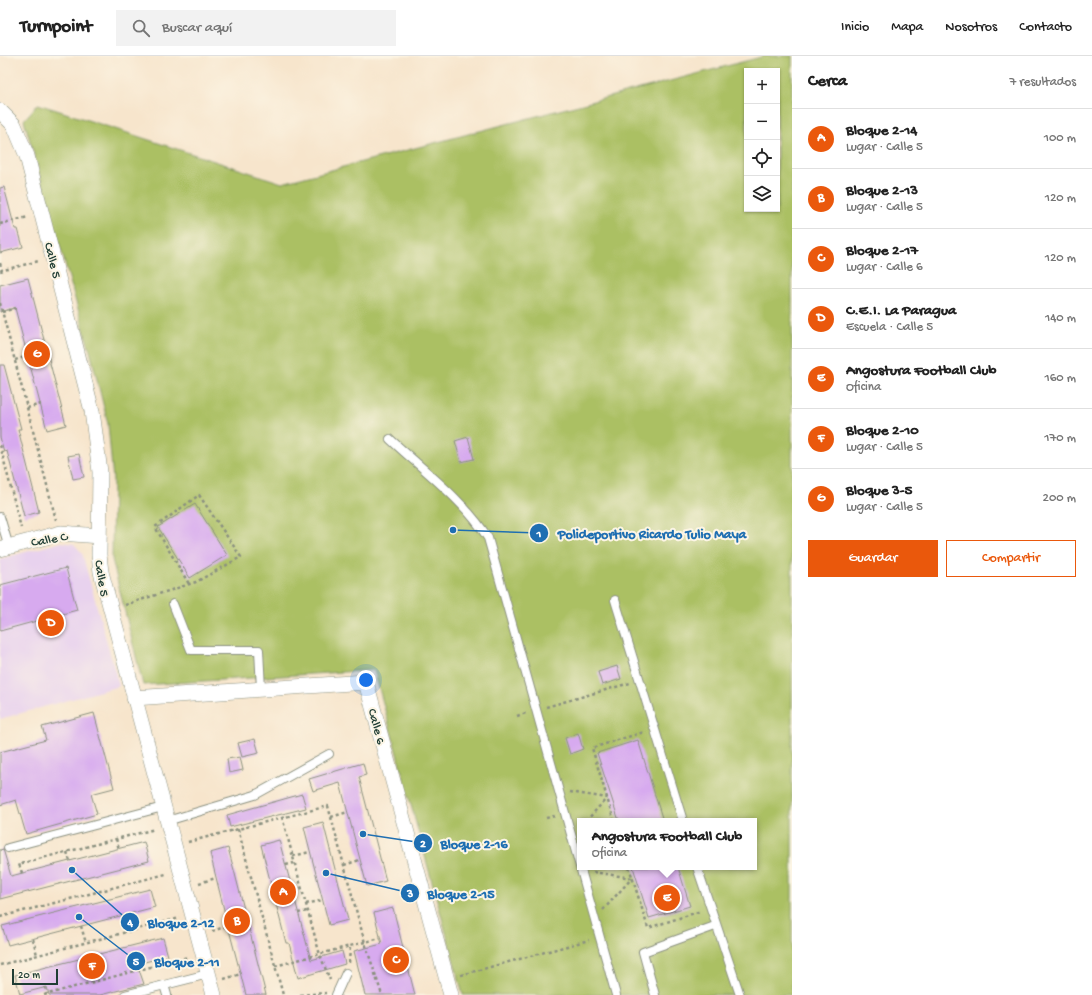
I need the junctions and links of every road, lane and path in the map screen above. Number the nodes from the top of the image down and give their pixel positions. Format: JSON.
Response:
{"nodes":[{"id":1,"x":0,"y":111,"type":"edge"},
{"id":2,"x":42,"y":213,"type":"junction"},
{"id":3,"x":0,"y":224,"type":"edge"},
{"id":4,"x":53,"y":258,"type":"junction"},
{"id":5,"x":0,"y":263,"type":"edge"},
{"id":6,"x":1,"y":271,"type":"edge"},
{"id":7,"x":0,"y":303,"type":"edge"},
{"id":8,"x":16,"y":308,"type":"dead end"},
{"id":9,"x":2,"y":312,"type":"junction"},
{"id":10,"x":28,"y":356,"type":"dead end"},
{"id":11,"x":15,"y":360,"type":"junction"},
{"id":12,"x":41,"y":404,"type":"dead end"},
{"id":13,"x":27,"y":408,"type":"junction"},
{"id":14,"x":390,"y":439,"type":"dead end"},
{"id":15,"x":0,"y":446,"type":"edge"},
{"id":16,"x":0,"y":517,"type":"edge"},
{"id":17,"x":60,"y":534,"type":"junction"},
{"id":18,"x":99,"y":536,"type":"junction"},
{"id":19,"x":25,"y":542,"type":"junction"},
{"id":20,"x":4,"y":548,"type":"edge"},
{"id":21,"x":189,"y":584,"type":"junction"},
{"id":22,"x":615,"y":600,"type":"dead end"},
{"id":23,"x":172,"y":604,"type":"dead end"},
{"id":24,"x":110,"y":610,"type":"junction"},
{"id":25,"x":640,"y":680,"type":"junction"},
{"id":26,"x":261,"y":689,"type":"junction"},
{"id":27,"x":134,"y":698,"type":"junction"},
{"id":28,"x":536,"y":710,"type":"junction"},
{"id":29,"x":517,"y":716,"type":"dead end"},
{"id":30,"x":654,"y":729,"type":"junction"},
{"id":31,"x":329,"y":754,"type":"dead end"},
{"id":32,"x":568,"y":792,"type":"dead end"},
{"id":33,"x":607,"y":798,"type":"junction"},
{"id":34,"x":348,"y":812,"type":"dead end"},
{"id":35,"x":282,"y":817,"type":"junction"},
{"id":36,"x":331,"y":817,"type":"junction"},
{"id":37,"x":166,"y":818,"type":"junction"},
{"id":38,"x":589,"y":818,"type":"edge"},
{"id":39,"x":613,"y":818,"type":"edge"},
{"id":40,"x":681,"y":818,"type":"edge"},
{"id":41,"x":238,"y":829,"type":"junction"},
{"id":42,"x":116,"y":839,"type":"junction"},
{"id":43,"x":174,"y":846,"type":"junction"},
{"id":44,"x":8,"y":848,"type":"dead end"},
{"id":45,"x":119,"y":849,"type":"dead end"},
{"id":46,"x":67,"y":852,"type":"junction"},
{"id":47,"x":310,"y":852,"type":"dead end"},
{"id":48,"x":293,"y":856,"type":"junction"},
{"id":49,"x":577,"y":858,"type":"edge"},
{"id":50,"x":360,"y":860,"type":"dead end"},
{"id":51,"x":70,"y":861,"type":"dead end"},
{"id":52,"x":294,"y":863,"type":"junction"},
{"id":53,"x":286,"y":865,"type":"dead end"},
{"id":54,"x":344,"y":865,"type":"junction"},
{"id":55,"x":180,"y":870,"type":"junction"},
{"id":56,"x":580,"y":870,"type":"edge"},
{"id":57,"x":630,"y":870,"type":"edge"},
{"id":58,"x":698,"y":870,"type":"edge"},
{"id":59,"x":589,"y":871,"type":"dead end"},
{"id":60,"x":22,"y":873,"type":"dead end"},
{"id":61,"x":632,"y":878,"type":"junction"},
{"id":62,"x":323,"y":900,"type":"dead end"},
{"id":63,"x":306,"y":904,"type":"junction"},
{"id":64,"x":709,"y":909,"type":"junction"},
{"id":65,"x":308,"y":911,"type":"junction"},
{"id":66,"x":298,"y":913,"type":"dead end"},
{"id":67,"x":600,"y":913,"type":"dead end"},
{"id":68,"x":130,"y":914,"type":"dead end"},
{"id":69,"x":192,"y":915,"type":"junction"},
{"id":70,"x":0,"y":917,"type":"edge"},
{"id":71,"x":81,"y":926,"type":"dead end"},
{"id":72,"x":715,"y":926,"type":"junction"},
{"id":73,"x":134,"y":930,"type":"junction"},
{"id":74,"x":599,"y":937,"type":"junction"},
{"id":75,"x":33,"y":938,"type":"dead end"},
{"id":76,"x":380,"y":938,"type":"dead end"},
{"id":77,"x":86,"y":942,"type":"junction"},
{"id":78,"x":365,"y":943,"type":"junction"},
{"id":79,"x":350,"y":947,"type":"junction"},
{"id":80,"x":202,"y":954,"type":"junction"},
{"id":81,"x":37,"y":955,"type":"junction"},
{"id":82,"x":320,"y":955,"type":"junction"},
{"id":83,"x":142,"y":963,"type":"dead end"},
{"id":84,"x":0,"y":965,"type":"edge"},
{"id":85,"x":275,"y":966,"type":"junction"},
{"id":86,"x":144,"y":969,"type":"junction"},
{"id":87,"x":346,"y":973,"type":"joint"},
{"id":88,"x":208,"y":974,"type":"junction"},
{"id":89,"x":94,"y":975,"type":"dead end"},
{"id":90,"x":446,"y":978,"type":"junction"},
{"id":91,"x":96,"y":981,"type":"junction"},
{"id":92,"x":164,"y":985,"type":"junction"},
{"id":93,"x":45,"y":987,"type":"dead end"},
{"id":94,"x":336,"y":994,"type":"edge"},
{"id":95,"x":45,"y":995,"type":"edge"},
{"id":96,"x":125,"y":995,"type":"edge"},
{"id":97,"x":167,"y":995,"type":"edge"},
{"id":98,"x":214,"y":995,"type":"edge"},
{"id":99,"x":283,"y":995,"type":"edge"},
{"id":100,"x":300,"y":995,"type":"edge"},
{"id":101,"x":382,"y":995,"type":"edge"},
{"id":102,"x":451,"y":995,"type":"edge"},
{"id":103,"x":616,"y":995,"type":"edge"},
{"id":104,"x":656,"y":995,"type":"edge"},
{"id":105,"x":740,"y":995,"type":"edge"}],
"edges":[{"from":1,"to":2,"type":"street","name":"Calle 5"},
{"from":2,"to":3,"type":"path"},
{"from":2,"to":4,"type":"street","name":"Calle 5"},
{"from":4,"to":6,"type":"path"},
{"from":4,"to":18,"type":"street","name":"Calle 5"},
{"from":5,"to":6,"type":"path"},
{"from":7,"to":9,"type":"path"},
{"from":8,"to":9,"type":"path"},
{"from":9,"to":11,"type":"path"},
{"from":10,"to":11,"type":"path"},
{"from":11,"to":13,"type":"path"},
{"from":12,"to":13,"type":"path"},
{"from":13,"to":17,"type":"path"},
{"from":14,"to":28,"type":"lane"},
{"from":15,"to":19,"type":"path"},
{"from":16,"to":20,"type":"lane"},
{"from":17,"to":18,"type":"street","name":"Calle C"},
{"from":17,"to":19,"type":"street","name":"Calle C"},
{"from":18,"to":24,"type":"street","name":"Calle 5"},
{"from":19,"to":20,"type":"street","name":"Calle C"},
{"from":21,"to":21,"type":"path"},
{"from":21,"to":24,"type":"path"},
{"from":22,"to":25,"type":"lane"},
{"from":23,"to":26,"type":"lane"},
{"from":24,"to":27,"type":"street","name":"Calle 5"},
{"from":25,"to":28,"type":"path"},
{"from":25,"to":30,"type":"lane"},
{"from":26,"to":27,"type":"street","name":"Calle 6"},
{"from":26,"to":90,"type":"street","name":"Calle 6"},
{"from":27,"to":37,"type":"street","name":"Calle 5"},
{"from":28,"to":29,"type":"path"},
{"from":28,"to":49,"type":"lane"},
{"from":30,"to":33,"type":"path"},
{"from":30,"to":40,"type":"lane"},
{"from":31,"to":37,"type":"lane"},
{"from":32,"to":33,"type":"path"},
{"from":33,"to":38,"type":"path"},
{"from":33,"to":39,"type":"path"},
{"from":34,"to":36,"type":"path"},
{"from":35,"to":36,"type":"path"},
{"from":35,"to":41,"type":"path"},
{"from":35,"to":48,"type":"path"},
{"from":36,"to":54,"type":"path"},
{"from":37,"to":42,"type":"path"},
{"from":37,"to":43,"type":"street","name":"Calle 5"},
{"from":37,"to":44,"type":"lane"},
{"from":41,"to":43,"type":"path"},
{"from":41,"to":85,"type":"path"},
{"from":42,"to":45,"type":"path"},
{"from":42,"to":46,"type":"path"},
{"from":43,"to":55,"type":"street","name":"Calle 5"},
{"from":46,"to":51,"type":"path"},
{"from":46,"to":60,"type":"path"},
{"from":47,"to":48,"type":"path"},
{"from":48,"to":52,"type":"path"},
{"from":50,"to":54,"type":"path"},
{"from":52,"to":53,"type":"path"},
{"from":52,"to":63,"type":"path"},
{"from":54,"to":78,"type":"path"},
{"from":55,"to":69,"type":"street","name":"Calle 5"},
{"from":55,"to":70,"type":"path"},
{"from":56,"to":74,"type":"lane"},
{"from":57,"to":61,"type":"path"},
{"from":58,"to":64,"type":"lane"},
{"from":59,"to":61,"type":"path"},
{"from":61,"to":64,"type":"path"},
{"from":61,"to":67,"type":"path"},
{"from":62,"to":63,"type":"path"},
{"from":63,"to":65,"type":"path"},
{"from":64,"to":72,"type":"lane"},
{"from":65,"to":66,"type":"path"},
{"from":65,"to":82,"type":"path"},
{"from":68,"to":73,"type":"path"},
{"from":69,"to":73,"type":"path"},
{"from":69,"to":80,"type":"street","name":"Calle 5"},
{"from":71,"to":77,"type":"path"},
{"from":72,"to":104,"type":"lane"},
{"from":72,"to":105,"type":"lane"},
{"from":73,"to":77,"type":"path"},
{"from":74,"to":90,"type":"path"},
{"from":74,"to":103,"type":"lane"},
{"from":75,"to":81,"type":"path"},
{"from":76,"to":78,"type":"path"},
{"from":77,"to":81,"type":"path"},
{"from":78,"to":79,"type":"path"},
{"from":78,"to":101,"type":"path"},
{"from":79,"to":82,"type":"path"},
{"from":79,"to":87,"type":"path"},
{"from":80,"to":86,"type":"path"},
{"from":80,"to":88,"type":"street","name":"Calle 5"},
{"from":81,"to":84,"type":"path"},
{"from":82,"to":85,"type":"path"},
{"from":82,"to":94,"type":"path"},
{"from":83,"to":86,"type":"path"},
{"from":85,"to":99,"type":"path"},
{"from":86,"to":91,"type":"path"},
{"from":87,"to":94,"type":"lane"},
{"from":88,"to":92,"type":"lane"},
{"from":88,"to":98,"type":"street","name":"Calle 5"},
{"from":89,"to":91,"type":"path"},
{"from":90,"to":102,"type":"street","name":"Calle 6"},
{"from":91,"to":95,"type":"path"},
{"from":92,"to":96,"type":"lane"},
{"from":92,"to":97,"type":"lane"},
{"from":93,"to":95,"type":"path"},
{"from":94,"to":100,"type":"path"}]}
